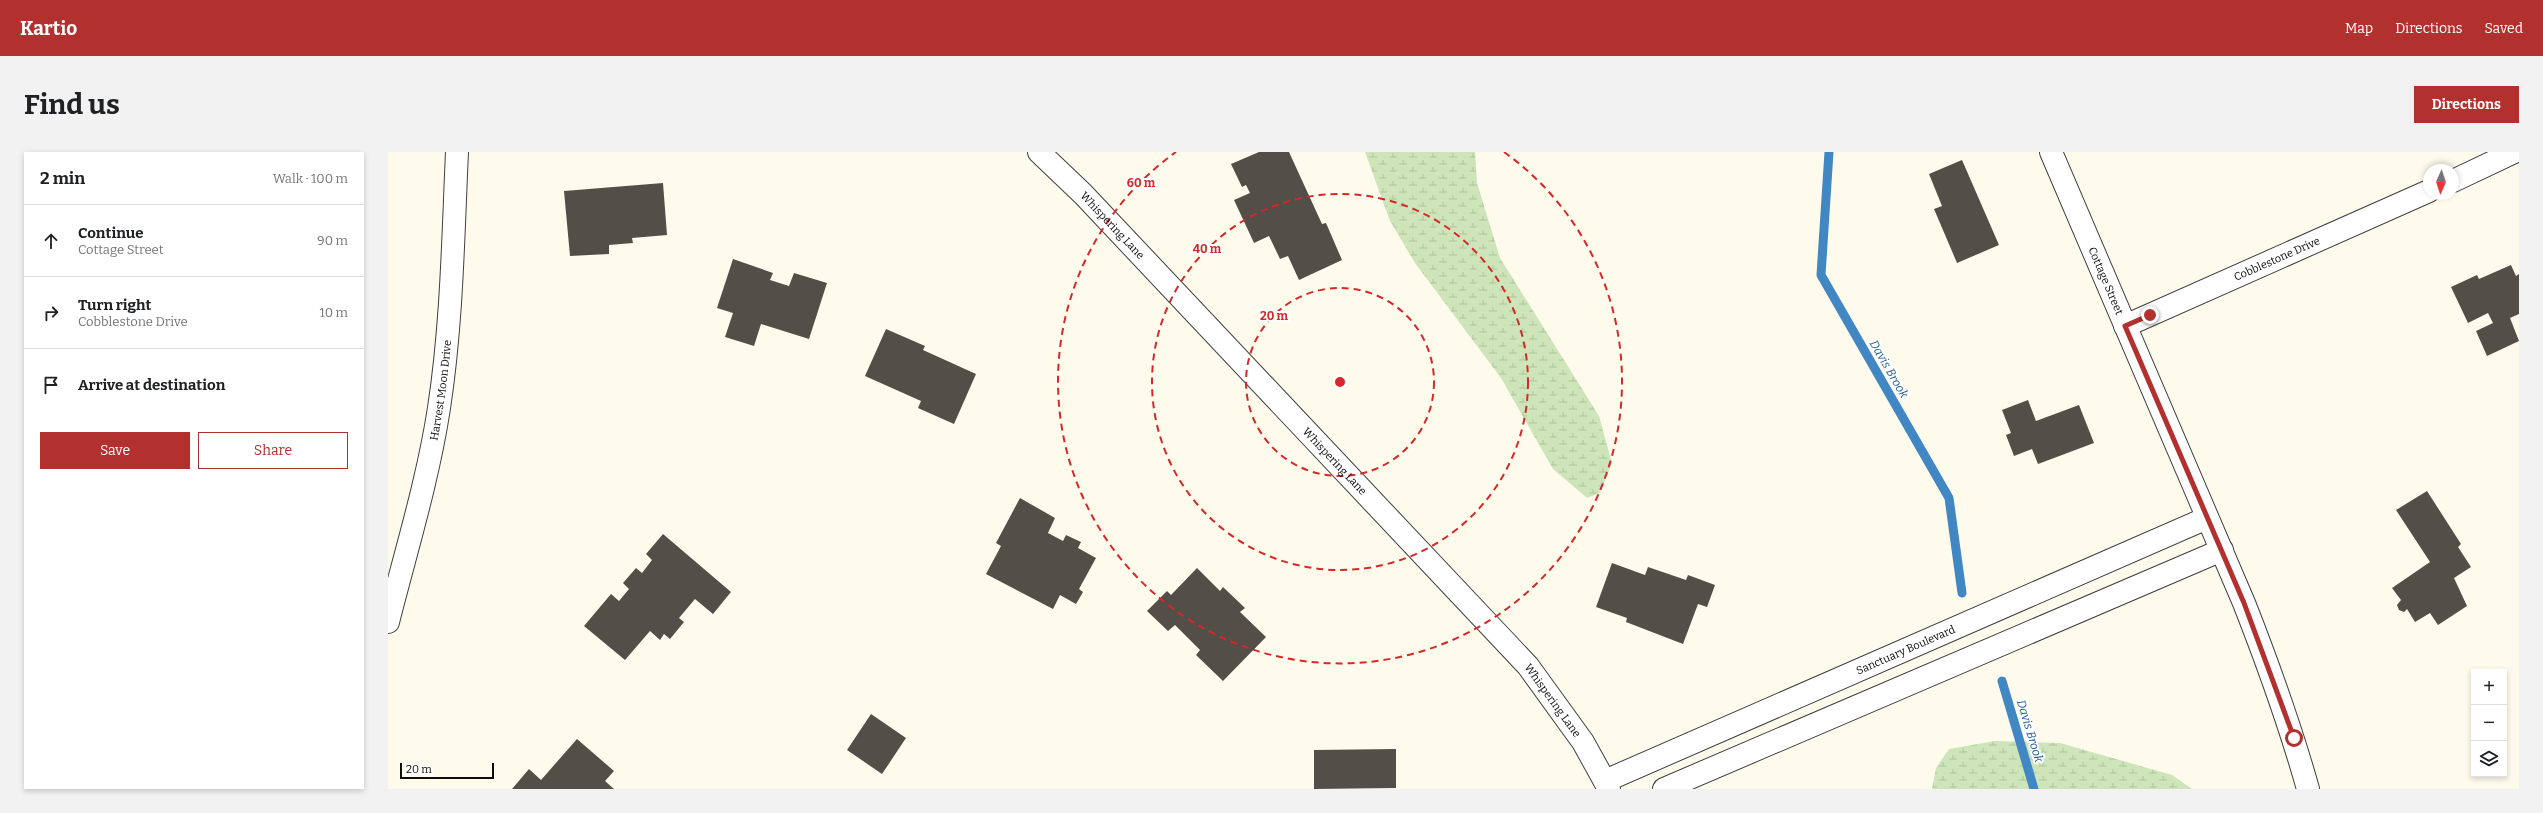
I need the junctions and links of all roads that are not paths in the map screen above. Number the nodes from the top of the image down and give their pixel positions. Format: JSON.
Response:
{"nodes":[{"id":1,"x":457,"y":152,"type":"edge"},
{"id":2,"x":1039,"y":152,"type":"edge"},
{"id":3,"x":2051,"y":152,"type":"edge"},
{"id":4,"x":2514,"y":152,"type":"edge"},
{"id":5,"x":2459,"y":177,"type":"edge"},
{"id":6,"x":2423,"y":194,"type":"edge"},
{"id":7,"x":2125,"y":326,"type":"junction"},
{"id":8,"x":2207,"y":518,"type":"junction"},
{"id":9,"x":2222,"y":550,"type":"junction"},
{"id":10,"x":388,"y":622,"type":"edge"},
{"id":11,"x":1607,"y":785,"type":"edge"},
{"id":12,"x":1664,"y":789,"type":"edge"},
{"id":13,"x":2308,"y":789,"type":"edge"}],
"edges":[{"from":1,"to":10,"type":"street","name":"Harvest Moon Drive"},
{"from":2,"to":11,"type":"street","name":"Whispering Lane"},
{"from":3,"to":7,"type":"street","name":"Cottage Street"},
{"from":4,"to":5,"type":"street"},
{"from":6,"to":7,"type":"street","name":"Cobblestone Drive"},
{"from":7,"to":8,"type":"street","name":"Cottage Street"},
{"from":8,"to":9,"type":"street","name":"Cottage Street"},
{"from":8,"to":11,"type":"street","name":"Sanctuary Boulevard"},
{"from":9,"to":12,"type":"street"},
{"from":9,"to":13,"type":"street","name":"Cottage Street"}]}
